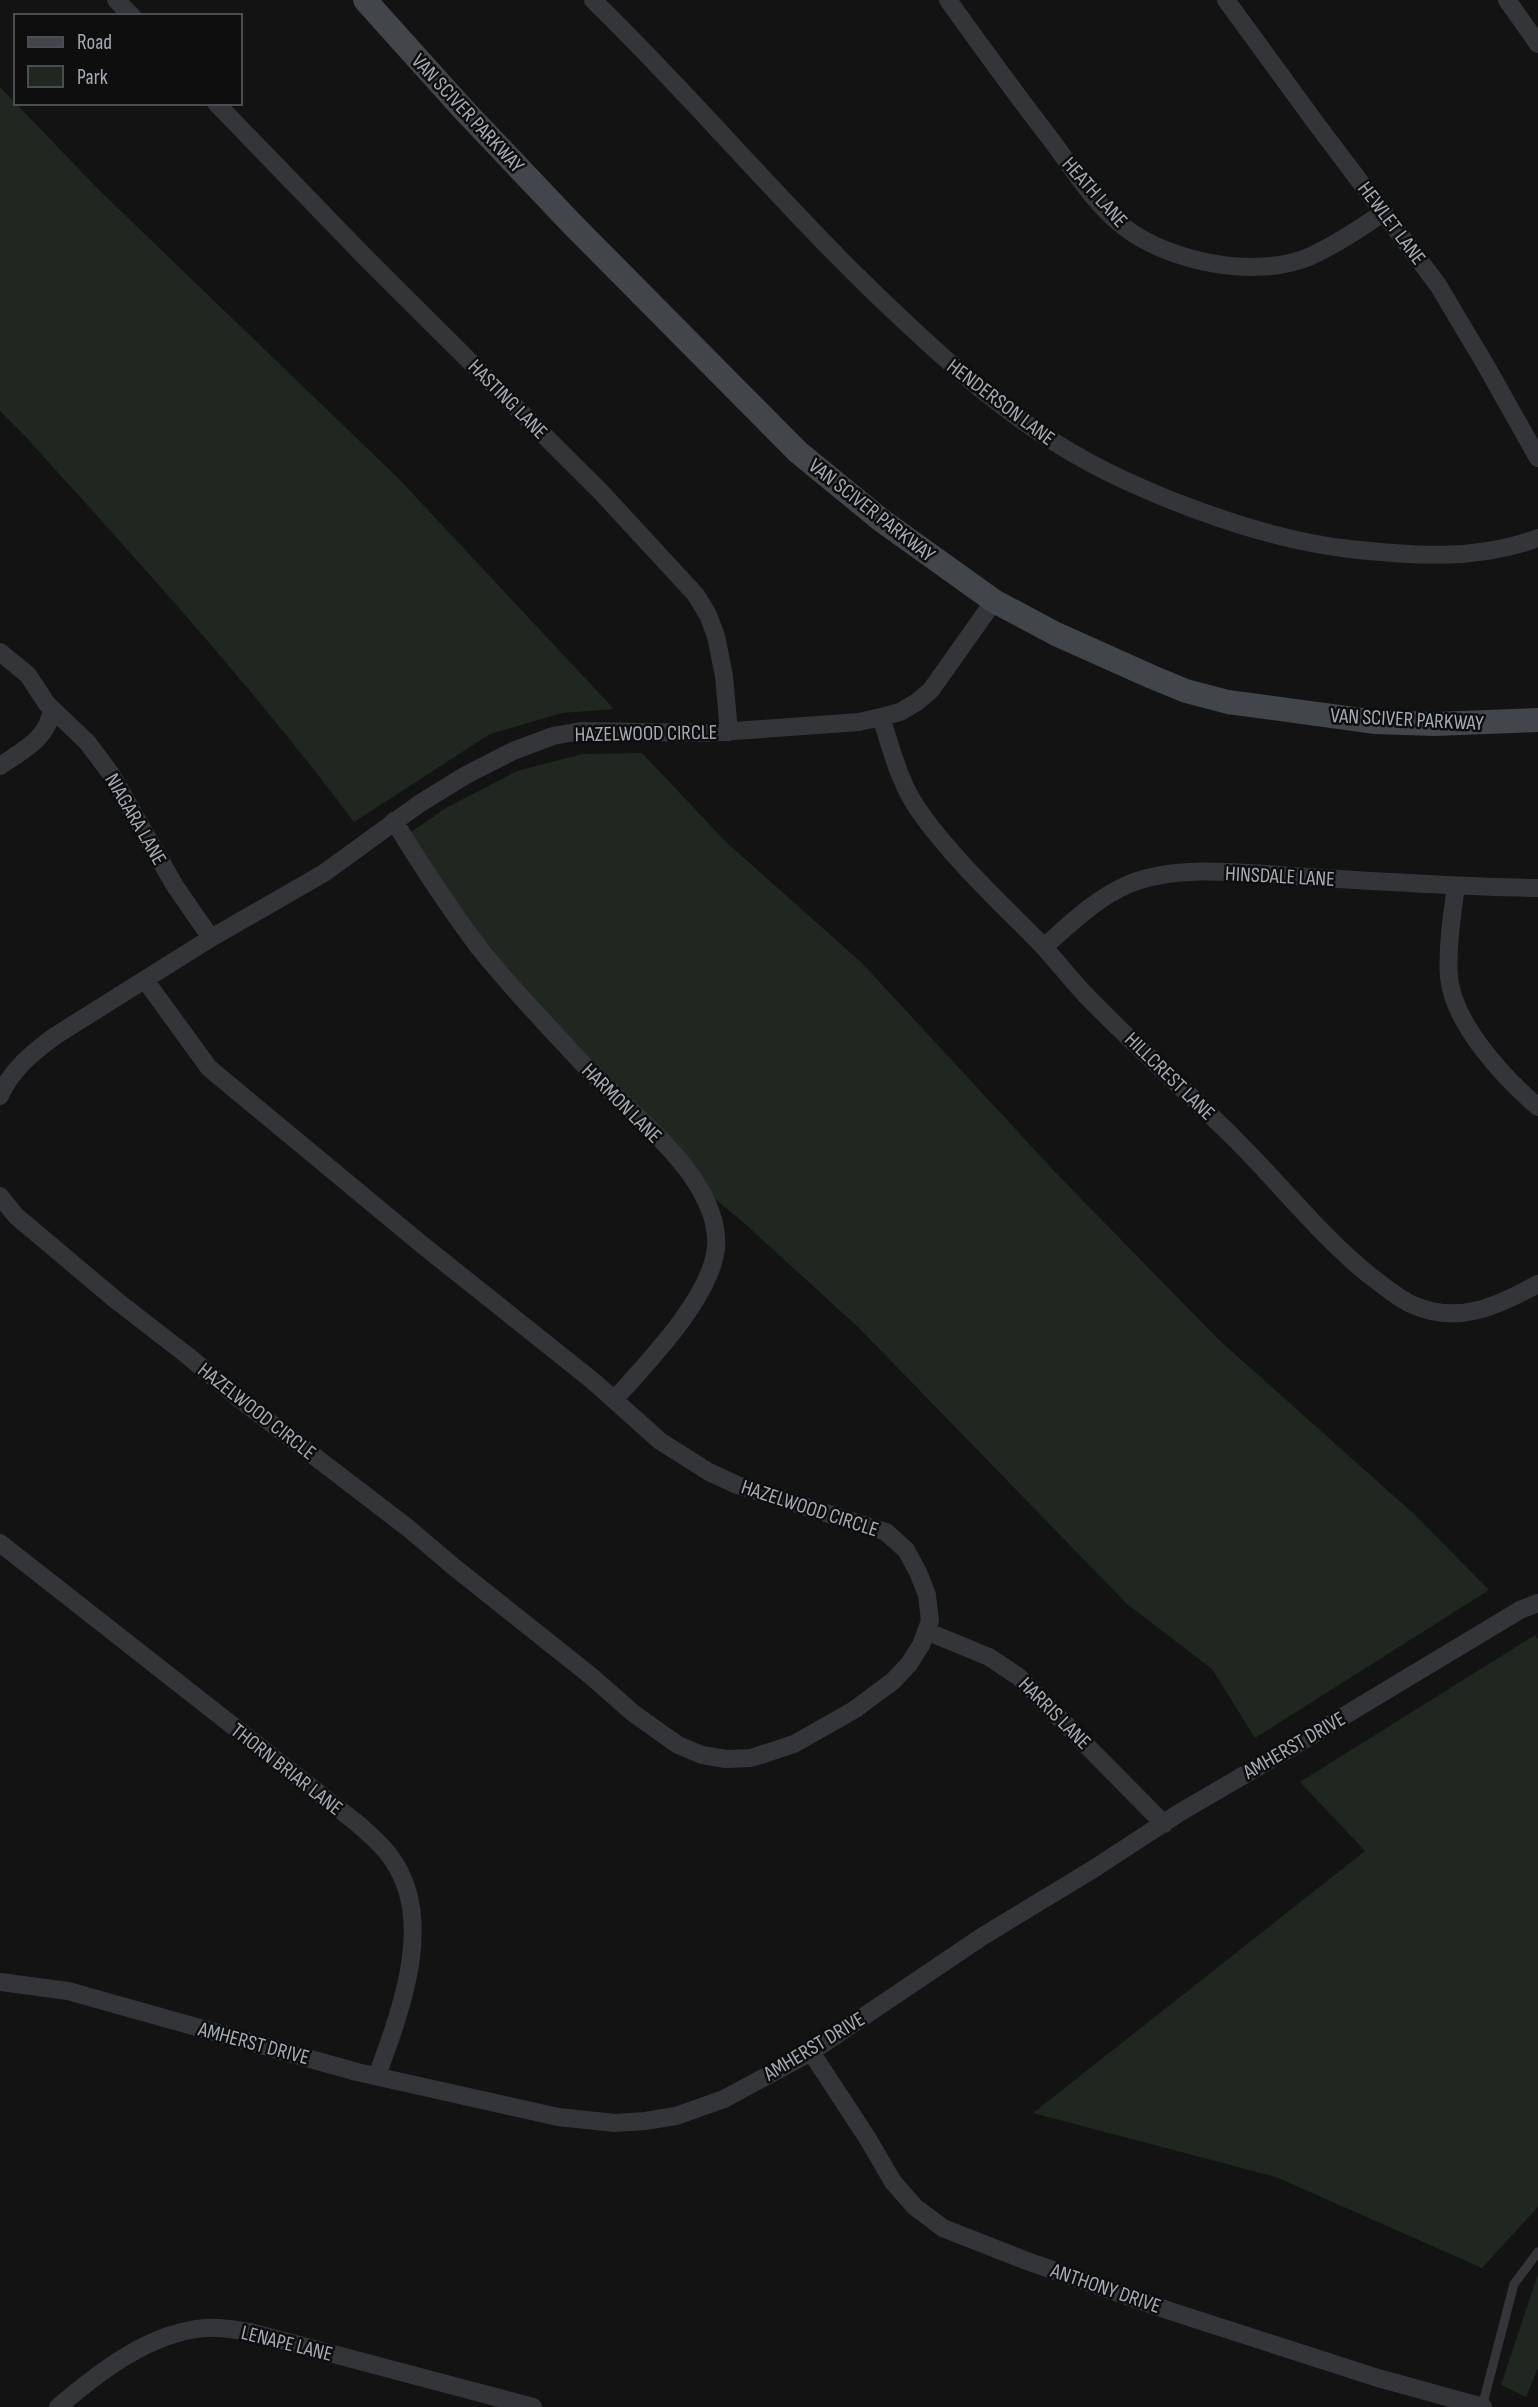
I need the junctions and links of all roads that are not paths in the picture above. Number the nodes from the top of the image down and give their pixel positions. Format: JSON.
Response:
{"nodes":[{"id":1,"x":116,"y":0,"type":"edge"},
{"id":2,"x":365,"y":0,"type":"edge"},
{"id":3,"x":948,"y":0,"type":"edge"},
{"id":4,"x":1226,"y":0,"type":"edge"},
{"id":5,"x":1507,"y":0,"type":"edge"},
{"id":6,"x":598,"y":1,"type":"edge"},
{"id":7,"x":130,"y":14,"type":"edge"},
{"id":8,"x":1538,"y":44,"type":"edge"},
{"id":9,"x":218,"y":105,"type":"edge"},
{"id":10,"x":1384,"y":212,"type":"junction"},
{"id":11,"x":1538,"y":458,"type":"edge"},
{"id":12,"x":1538,"y":538,"type":"edge"},
{"id":13,"x":994,"y":601,"type":"junction"},
{"id":14,"x":0,"y":652,"type":"edge"},
{"id":15,"x":52,"y":709,"type":"junction"},
{"id":16,"x":881,"y":718,"type":"junction"},
{"id":17,"x":1538,"y":720,"type":"edge"},
{"id":18,"x":729,"y":732,"type":"junction"},
{"id":19,"x":0,"y":766,"type":"edge"},
{"id":20,"x":394,"y":821,"type":"junction"},
{"id":21,"x":1456,"y":886,"type":"junction"},
{"id":22,"x":1538,"y":888,"type":"edge"},
{"id":23,"x":211,"y":938,"type":"junction"},
{"id":24,"x":1044,"y":947,"type":"junction"},
{"id":25,"x":145,"y":980,"type":"junction"},
{"id":26,"x":0,"y":1096,"type":"edge"},
{"id":27,"x":1538,"y":1108,"type":"edge"},
{"id":28,"x":0,"y":1196,"type":"edge"},
{"id":29,"x":1538,"y":1284,"type":"edge"},
{"id":30,"x":614,"y":1400,"type":"junction"},
{"id":31,"x":0,"y":1543,"type":"edge"},
{"id":32,"x":1538,"y":1602,"type":"edge"},
{"id":33,"x":926,"y":1631,"type":"junction"},
{"id":34,"x":1164,"y":1824,"type":"junction"},
{"id":35,"x":0,"y":1982,"type":"edge"},
{"id":36,"x":811,"y":2052,"type":"junction"},
{"id":37,"x":377,"y":2076,"type":"junction"},
{"id":38,"x":1538,"y":2252,"type":"edge"},
{"id":39,"x":58,"y":2407,"type":"edge"},
{"id":40,"x":533,"y":2407,"type":"edge"},
{"id":41,"x":1482,"y":2407,"type":"edge"}],
"edges":[{"from":1,"to":7,"type":"street"},
{"from":2,"to":13,"type":"street","name":"VAN SCIVER PARKWAY"},
{"from":3,"to":10,"type":"street","name":"HEATH LANE"},
{"from":4,"to":10,"type":"street","name":"HEWLET LANE"},
{"from":5,"to":8,"type":"street"},
{"from":6,"to":12,"type":"street","name":"HENDERSON LANE"},
{"from":9,"to":18,"type":"street","name":"HASTING LANE"},
{"from":10,"to":11,"type":"street","name":"HEWLET LANE"},
{"from":13,"to":16,"type":"street","name":"HAZELWOOD CIRCLE"},
{"from":13,"to":17,"type":"street","name":"VAN SCIVER PARKWAY"},
{"from":14,"to":15,"type":"street","name":"NIAGARA LANE"},
{"from":15,"to":19,"type":"street"},
{"from":15,"to":23,"type":"street","name":"NIAGARA LANE"},
{"from":16,"to":18,"type":"street","name":"HAZELWOOD CIRCLE"},
{"from":16,"to":24,"type":"street","name":"HILLCREST LANE"},
{"from":18,"to":20,"type":"street","name":"HAZELWOOD CIRCLE"},
{"from":20,"to":23,"type":"street","name":"HAZELWOOD CIRCLE"},
{"from":20,"to":30,"type":"street","name":"HARMON LANE"},
{"from":21,"to":22,"type":"street","name":"HINSDALE LANE"},
{"from":21,"to":24,"type":"street","name":"HINSDALE LANE"},
{"from":21,"to":27,"type":"street"},
{"from":23,"to":25,"type":"street","name":"HAZELWOOD CIRCLE"},
{"from":24,"to":29,"type":"street","name":"HILLCREST LANE"},
{"from":25,"to":26,"type":"street","name":"HAZELWOOD CIRCLE"},
{"from":25,"to":30,"type":"street","name":"HAZELWOOD CIRCLE"},
{"from":28,"to":33,"type":"street","name":"HAZELWOOD CIRCLE"},
{"from":30,"to":33,"type":"street","name":"HAZELWOOD CIRCLE"},
{"from":31,"to":37,"type":"street","name":"THORN BRIAR LANE"},
{"from":32,"to":34,"type":"street","name":"AMHERST DRIVE"},
{"from":33,"to":34,"type":"street","name":"HARRIS LANE"},
{"from":34,"to":36,"type":"street","name":"AMHERST DRIVE"},
{"from":35,"to":37,"type":"street","name":"AMHERST DRIVE"},
{"from":36,"to":37,"type":"street","name":"AMHERST DRIVE"},
{"from":36,"to":41,"type":"street","name":"ANTHONY DRIVE"},
{"from":38,"to":41,"type":"lane"},
{"from":39,"to":40,"type":"street","name":"LENAPE LANE"}]}
